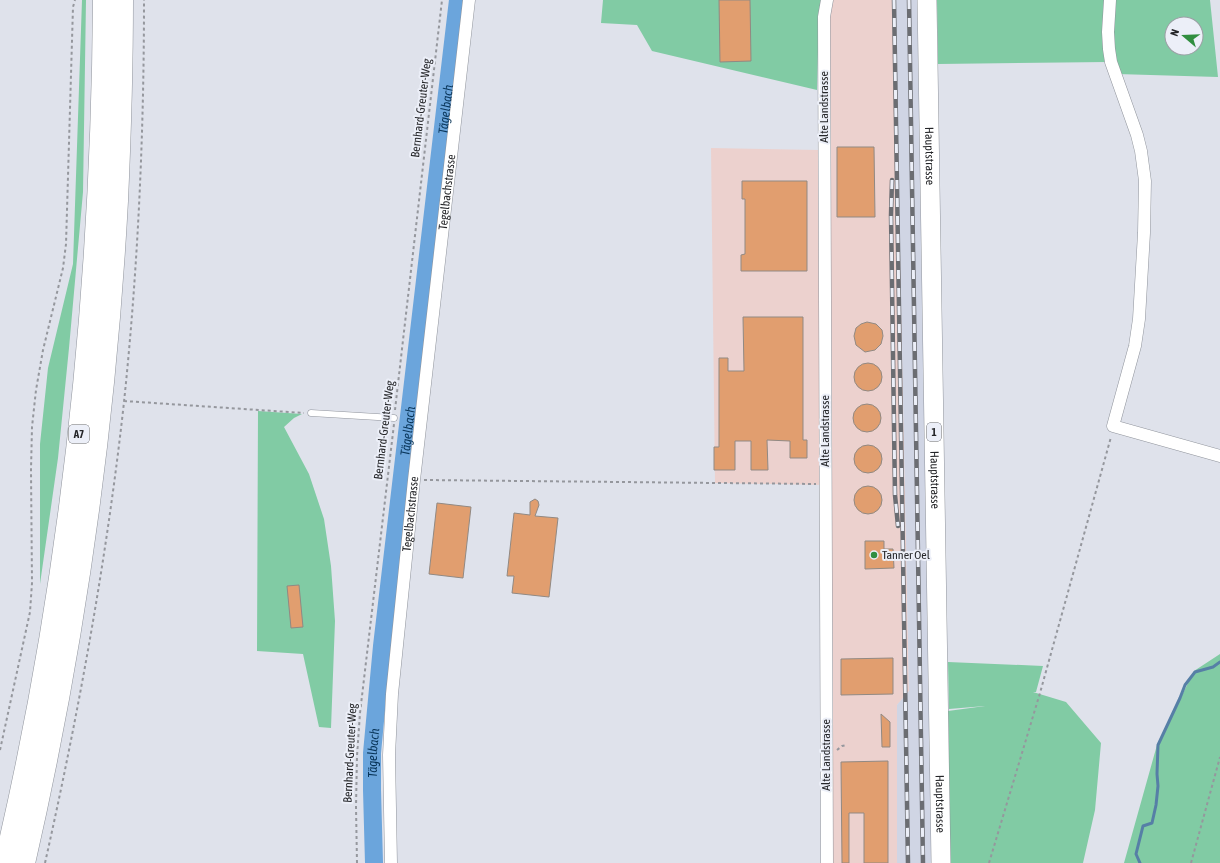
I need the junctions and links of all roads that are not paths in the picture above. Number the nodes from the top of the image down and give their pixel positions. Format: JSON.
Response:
{"nodes":[{"id":1,"x":104,"y":0,"type":"edge"},
{"id":2,"x":122,"y":0,"type":"edge"},
{"id":3,"x":469,"y":0,"type":"edge"},
{"id":4,"x":827,"y":0,"type":"edge"},
{"id":5,"x":927,"y":0,"type":"edge"},
{"id":6,"x":1110,"y":0,"type":"edge"},
{"id":7,"x":311,"y":413,"type":"road end"},
{"id":8,"x":394,"y":418,"type":"road end"},
{"id":9,"x":1220,"y":456,"type":"edge"},
{"id":10,"x":5,"y":863,"type":"edge"},
{"id":11,"x":24,"y":863,"type":"edge"},
{"id":12,"x":390,"y":863,"type":"edge"},
{"id":13,"x":826,"y":863,"type":"edge"},
{"id":14,"x":941,"y":863,"type":"edge"}],
"edges":[{"from":1,"to":10,"type":"highway","number":"A7"},
{"from":2,"to":11,"type":"highway","number":"A7"},
{"from":3,"to":12,"type":"street","name":"Tegelbachstrasse"},
{"from":4,"to":13,"type":"street","name":"Alte Landstrasse"},
{"from":5,"to":14,"type":"main road","name":"Hauptstrasse","number":"1"},
{"from":6,"to":9,"type":"street"},
{"from":7,"to":8,"type":"lane"}]}
